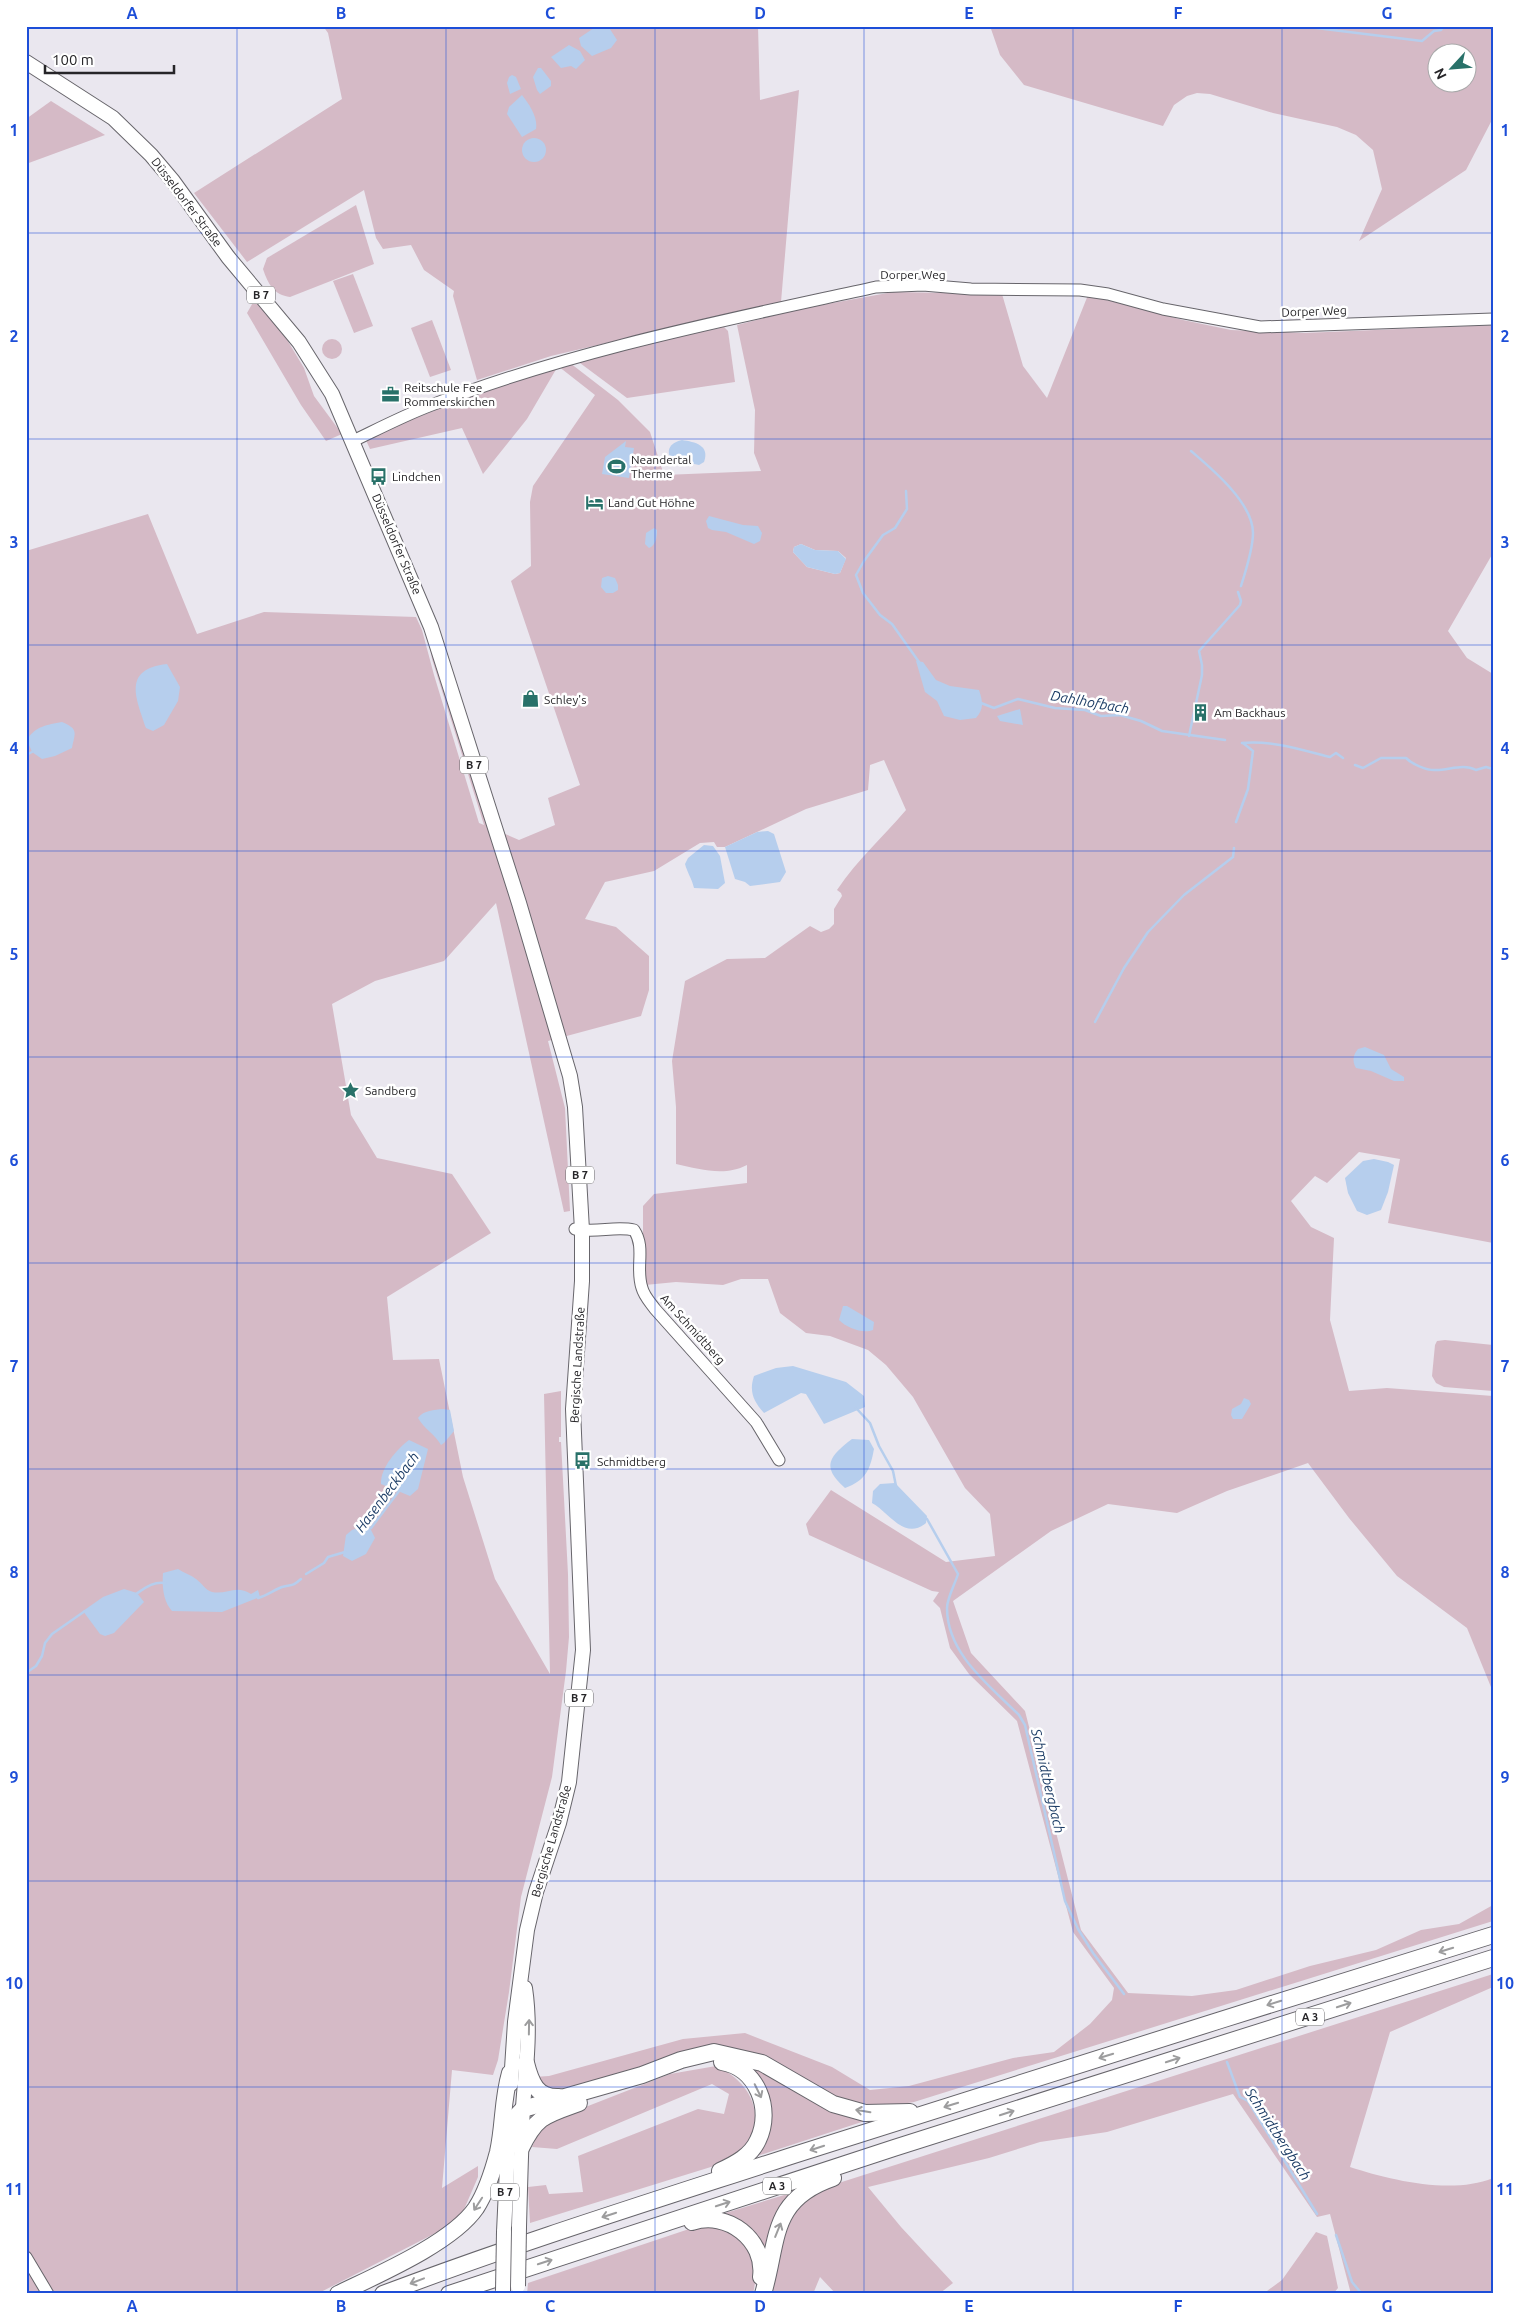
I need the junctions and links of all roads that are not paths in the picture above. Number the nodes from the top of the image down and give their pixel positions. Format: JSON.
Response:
{"nodes":[{"id":1,"x":26,"y":62,"type":"edge"},
{"id":2,"x":1493,"y":319,"type":"edge"},
{"id":3,"x":354,"y":441,"type":"junction"},
{"id":4,"x":528,"y":933,"type":"joint"},
{"id":5,"x":578,"y":1230,"type":"junction"},
{"id":6,"x":779,"y":1460,"type":"dead end"},
{"id":7,"x":1493,"y":1935,"type":"edge"},
{"id":8,"x":1493,"y":1958,"type":"edge"},
{"id":9,"x":523,"y":1975,"type":"junction"},
{"id":10,"x":526,"y":2064,"type":"junction"},
{"id":11,"x":510,"y":2073,"type":"junction"},
{"id":12,"x":561,"y":2097,"type":"junction"},
{"id":13,"x":523,"y":2109,"type":"junction"},
{"id":14,"x":930,"y":2111,"type":"junction"},
{"id":15,"x":509,"y":2124,"type":"junction"},
{"id":16,"x":521,"y":2148,"type":"junction"},
{"id":17,"x":894,"y":2148,"type":"junction"},
{"id":18,"x":656,"y":2200,"type":"junction"},
{"id":19,"x":660,"y":2224,"type":"junction"},
{"id":20,"x":26,"y":2257,"type":"edge"},
{"id":21,"x":518,"y":2290,"type":"edge"},
{"id":22,"x":503,"y":2292,"type":"edge"},
{"id":23,"x":48,"y":2294,"type":"edge"},
{"id":24,"x":338,"y":2294,"type":"edge"},
{"id":25,"x":383,"y":2294,"type":"edge"},
{"id":26,"x":449,"y":2294,"type":"edge"},
{"id":27,"x":757,"y":2294,"type":"edge"},
{"id":28,"x":763,"y":2294,"type":"edge"}],
"edges":[{"from":1,"to":3,"type":"main road","name":"Düsseldorfer Straße","number":"B 7"},
{"from":2,"to":3,"type":"street","name":"Dorper Weg"},
{"from":3,"to":4,"type":"main road","name":"Düsseldorfer Straße","number":"B 7"},
{"from":4,"to":5,"type":"main road","name":"Bergische Landstraße","number":"B 7"},
{"from":5,"to":6,"type":"street","name":"Am Schmidtberg"},
{"from":5,"to":9,"type":"main road","name":"Bergische Landstraße","number":"B 7"},
{"from":7,"to":14,"type":"highway","number":"A 3","one_way":true},
{"from":17,"to":8,"type":"highway","number":"A 3","one_way":true},
{"from":10,"to":9,"type":"main road","name":"Bergische Landstraße","number":"B 7","one_way":true},
{"from":9,"to":11,"type":"main road","name":"Bergische Landstraße","number":"B 7"},
{"from":10,"to":12,"type":"highway"},
{"from":10,"to":13,"type":"main road","name":"Bergische Landstraße","number":"B 7"},
{"from":11,"to":15,"type":"main road","name":"Bergische Landstraße","number":"B 7"},
{"from":11,"to":24,"type":"highway","one_way":true},
{"from":12,"to":13,"type":"highway"},
{"from":14,"to":12,"type":"highway","one_way":true},
{"from":13,"to":15,"type":"highway"},
{"from":13,"to":16,"type":"main road","name":"Bergische Landstraße","number":"B 7"},
{"from":14,"to":18,"type":"highway","number":"A 3","one_way":true},
{"from":15,"to":22,"type":"main road","name":"Bergische Landstraße","number":"B 7","bridge":true},
{"from":16,"to":18,"type":"highway","one_way":true},
{"from":16,"to":21,"type":"main road","name":"Bergische Landstraße","number":"B 7","bridge":true},
{"from":19,"to":17,"type":"highway","number":"A 3","one_way":true},
{"from":28,"to":17,"type":"highway","one_way":true},
{"from":18,"to":25,"type":"highway","number":"A 3","one_way":true},
{"from":26,"to":19,"type":"highway","number":"A 3","one_way":true},
{"from":19,"to":27,"type":"highway"},
{"from":20,"to":23,"type":"street"}]}
